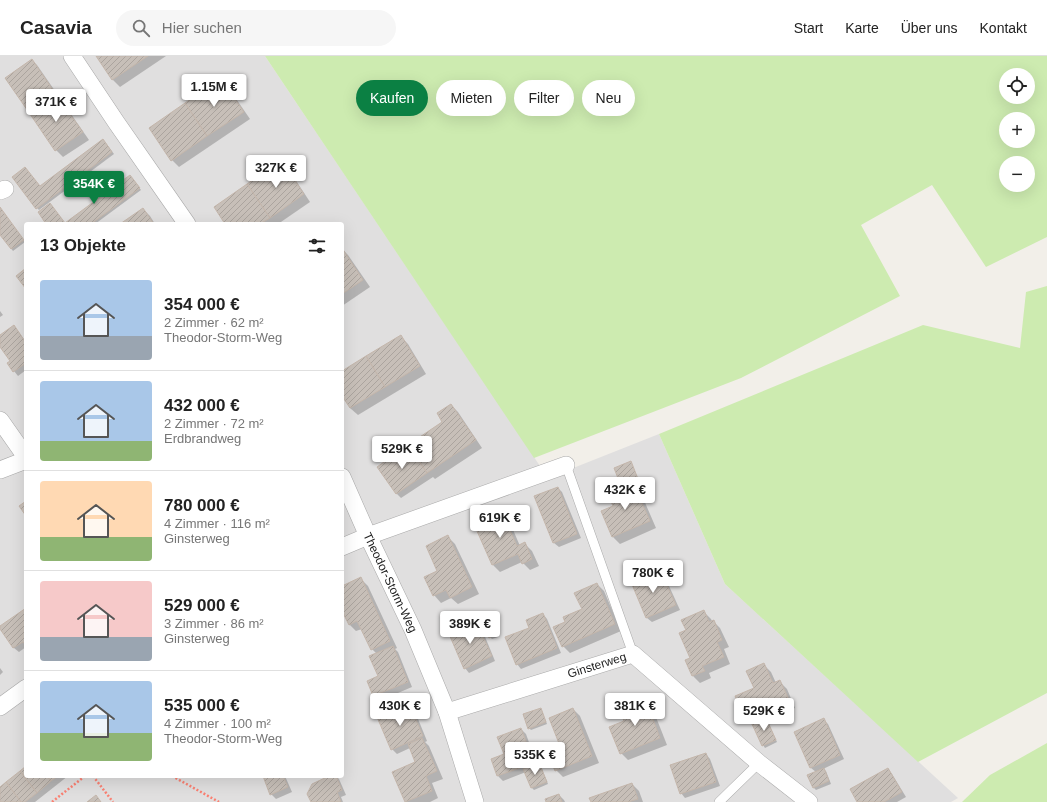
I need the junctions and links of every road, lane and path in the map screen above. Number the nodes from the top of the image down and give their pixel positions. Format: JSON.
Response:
{"nodes":[{"id":1,"x":72,"y":56,"type":"edge"},
{"id":2,"x":186,"y":222,"type":"edge"},
{"id":3,"x":0,"y":420,"type":"edge"},
{"id":4,"x":24,"y":453,"type":"edge"},
{"id":5,"x":24,"y":461,"type":"edge"},
{"id":6,"x":566,"y":465,"type":"joint"},
{"id":7,"x":0,"y":470,"type":"edge"},
{"id":8,"x":344,"y":482,"type":"edge"},
{"id":9,"x":368,"y":536,"type":"junction"},
{"id":10,"x":344,"y":546,"type":"edge"},
{"id":11,"x":633,"y":654,"type":"junction"},
{"id":12,"x":24,"y":689,"type":"edge"},
{"id":13,"x":0,"y":707,"type":"edge"},
{"id":14,"x":447,"y":712,"type":"junction"},
{"id":15,"x":759,"y":763,"type":"junction"},
{"id":16,"x":82,"y":778,"type":"edge"},
{"id":17,"x":95,"y":778,"type":"edge"},
{"id":18,"x":176,"y":778,"type":"edge"},
{"id":19,"x":52,"y":802,"type":"edge"},
{"id":20,"x":113,"y":802,"type":"edge"},
{"id":21,"x":219,"y":802,"type":"edge"},
{"id":22,"x":475,"y":802,"type":"edge"},
{"id":23,"x":720,"y":802,"type":"edge"},
{"id":24,"x":808,"y":802,"type":"edge"}],
"edges":[{"from":1,"to":2,"type":"street"},
{"from":3,"to":4,"type":"street"},
{"from":5,"to":7,"type":"street"},
{"from":6,"to":9,"type":"street"},
{"from":6,"to":11,"type":"lane"},
{"from":8,"to":9,"type":"street","name":"Theodor-Storm-Weg"},
{"from":9,"to":10,"type":"street"},
{"from":9,"to":14,"type":"street","name":"Theodor-Storm-Weg"},
{"from":11,"to":14,"type":"street","name":"Ginsterweg"},
{"from":11,"to":15,"type":"street","name":"Ginsterweg"},
{"from":12,"to":13,"type":"street"},
{"from":14,"to":22,"type":"street","name":"Theodor-Storm-Weg"},
{"from":15,"to":23,"type":"lane"},
{"from":15,"to":24,"type":"street","name":"Ginsterweg"},
{"from":16,"to":19,"type":"path"},
{"from":17,"to":20,"type":"path"},
{"from":18,"to":21,"type":"path"}]}
